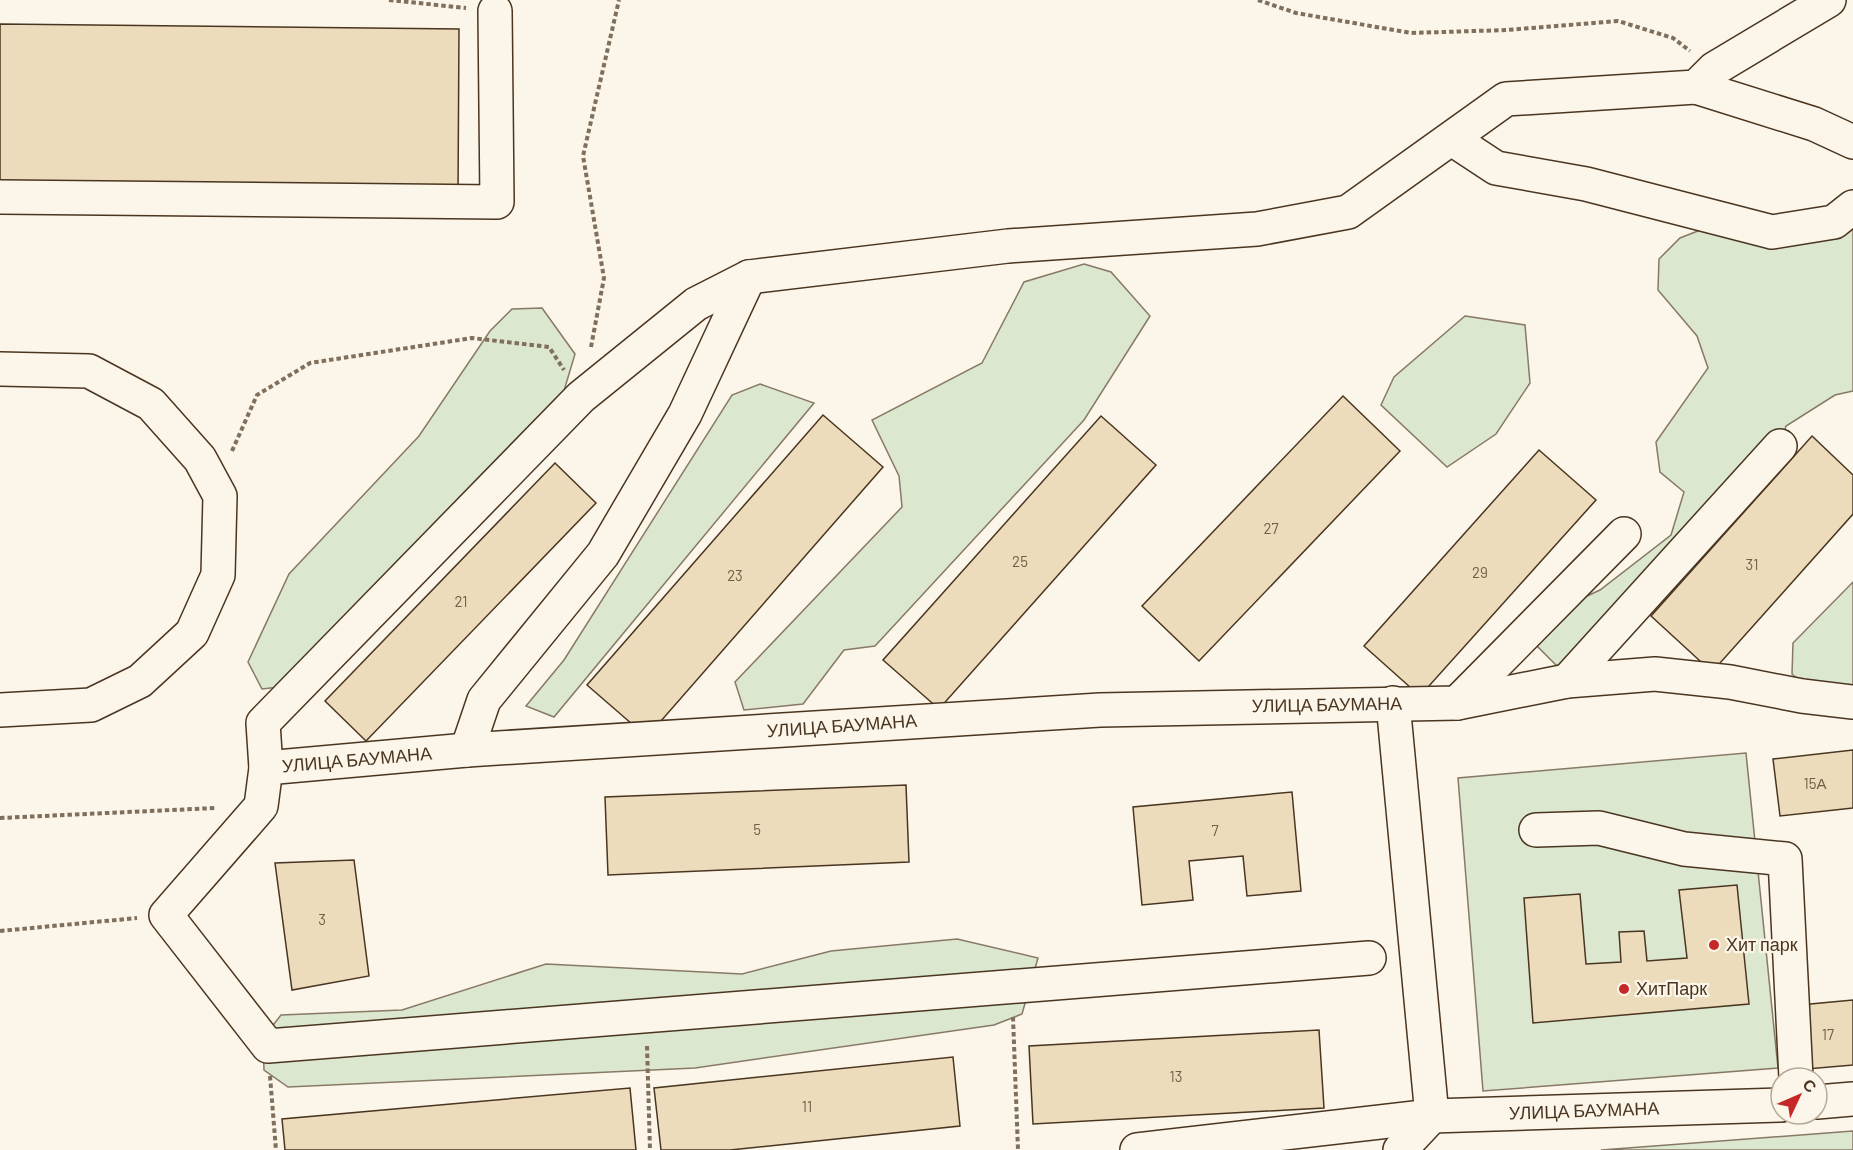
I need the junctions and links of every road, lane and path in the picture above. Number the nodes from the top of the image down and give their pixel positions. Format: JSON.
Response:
{"nodes":[{"id":1,"x":389,"y":0,"type":"edge"},
{"id":2,"x":619,"y":0,"type":"edge"},
{"id":3,"x":1257,"y":0,"type":"edge"},
{"id":4,"x":1829,"y":0,"type":"edge"},
{"id":5,"x":495,"y":11,"type":"joint"},
{"id":6,"x":1705,"y":78,"type":"junction"},
{"id":7,"x":1452,"y":139,"type":"junction"},
{"id":8,"x":1853,"y":142,"type":"edge"},
{"id":9,"x":0,"y":197,"type":"edge"},
{"id":10,"x":1853,"y":207,"type":"edge"},
{"id":11,"x":749,"y":277,"type":"junction"},
{"id":12,"x":0,"y":369,"type":"edge"},
{"id":13,"x":581,"y":397,"type":"junction"},
{"id":14,"x":1780,"y":446,"type":"dead end"},
{"id":15,"x":231,"y":458,"type":"dead end"},
{"id":16,"x":1624,"y":534,"type":"dead end"},
{"id":17,"x":1567,"y":681,"type":"junction"},
{"id":18,"x":1853,"y":702,"type":"edge"},
{"id":19,"x":1393,"y":703,"type":"junction"},
{"id":20,"x":1457,"y":703,"type":"junction"},
{"id":21,"x":0,"y":710,"type":"edge"},
{"id":22,"x":467,"y":750,"type":"junction"},
{"id":23,"x":266,"y":768,"type":"junction"},
{"id":24,"x":261,"y":806,"type":"junction"},
{"id":25,"x":0,"y":818,"type":"edge"},
{"id":26,"x":1536,"y":830,"type":"dead end"},
{"id":27,"x":166,"y":915,"type":"junction"},
{"id":28,"x":0,"y":931,"type":"edge"},
{"id":29,"x":1370,"y":958,"type":"dead end"},
{"id":30,"x":1011,"y":986,"type":"junction"},
{"id":31,"x":646,"y":1015,"type":"junction"},
{"id":32,"x":268,"y":1046,"type":"junction"},
{"id":33,"x":1795,"y":1066,"type":"edge"},
{"id":34,"x":1853,"y":1099,"type":"edge"},
{"id":35,"x":1829,"y":1101,"type":"edge"},
{"id":36,"x":1769,"y":1104,"type":"edge"},
{"id":37,"x":1432,"y":1116,"type":"junction"},
{"id":38,"x":276,"y":1150,"type":"edge"},
{"id":39,"x":650,"y":1150,"type":"edge"},
{"id":40,"x":1018,"y":1150,"type":"edge"},
{"id":41,"x":1137,"y":1150,"type":"edge"},
{"id":42,"x":1400,"y":1150,"type":"edge"}],
"edges":[{"from":1,"to":5,"type":"path"},
{"from":2,"to":13,"type":"path"},
{"from":3,"to":6,"type":"path"},
{"from":4,"to":6,"type":"street"},
{"from":5,"to":9,"type":"street"},
{"from":6,"to":7,"type":"street"},
{"from":6,"to":8,"type":"street"},
{"from":7,"to":10,"type":"street"},
{"from":7,"to":11,"type":"street"},
{"from":11,"to":13,"type":"street"},
{"from":11,"to":22,"type":"street"},
{"from":12,"to":21,"type":"street"},
{"from":13,"to":15,"type":"path"},
{"from":13,"to":23,"type":"street"},
{"from":14,"to":17,"type":"street"},
{"from":16,"to":20,"type":"street"},
{"from":17,"to":18,"type":"street","name":"УЛИЦА БАУМАНА"},
{"from":17,"to":20,"type":"street","name":"УЛИЦА БАУМАНА"},
{"from":19,"to":20,"type":"street","name":"УЛИЦА БАУМАНА"},
{"from":19,"to":22,"type":"street","name":"УЛИЦА БАУМАНА"},
{"from":19,"to":37,"type":"street"},
{"from":22,"to":23,"type":"street","name":"УЛИЦА БАУМАНА"},
{"from":23,"to":24,"type":"street","name":"УЛИЦА БАУМАНА"},
{"from":24,"to":25,"type":"path"},
{"from":24,"to":27,"type":"street"},
{"from":26,"to":33,"type":"street"},
{"from":27,"to":28,"type":"path"},
{"from":27,"to":32,"type":"street"},
{"from":29,"to":30,"type":"street"},
{"from":30,"to":31,"type":"street"},
{"from":30,"to":40,"type":"path"},
{"from":31,"to":32,"type":"street"},
{"from":31,"to":39,"type":"path"},
{"from":32,"to":38,"type":"path"},
{"from":34,"to":35,"type":"street"},
{"from":36,"to":37,"type":"street","name":"УЛИЦА БАУМАНА"},
{"from":37,"to":41,"type":"street","name":"УЛИЦА БАУМАНА"},
{"from":37,"to":42,"type":"street"}]}
